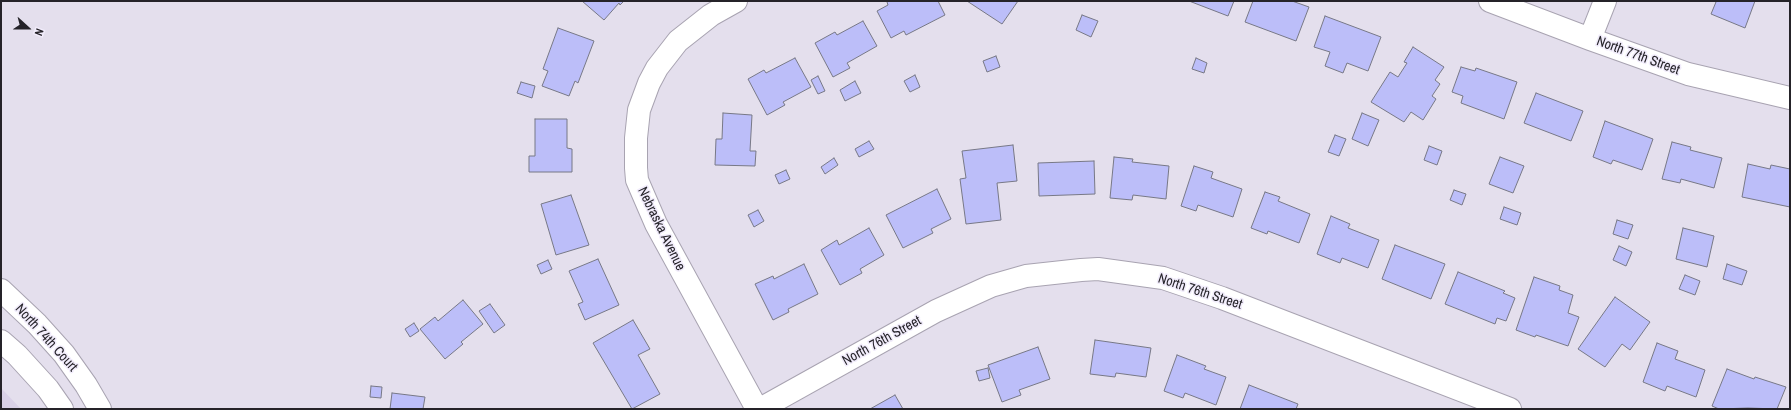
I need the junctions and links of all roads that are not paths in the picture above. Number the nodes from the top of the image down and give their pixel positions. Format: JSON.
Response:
{"nodes":[{"id":1,"x":736,"y":1,"type":"edge"},
{"id":2,"x":1490,"y":1,"type":"edge"},
{"id":3,"x":1605,"y":1,"type":"edge"},
{"id":4,"x":1590,"y":39,"type":"junction"},
{"id":5,"x":1790,"y":98,"type":"edge"},
{"id":6,"x":2,"y":293,"type":"edge"},
{"id":7,"x":1,"y":340,"type":"edge"},
{"id":8,"x":62,"y":409,"type":"edge"},
{"id":9,"x":100,"y":409,"type":"edge"},
{"id":10,"x":758,"y":409,"type":"edge"},
{"id":11,"x":1510,"y":409,"type":"edge"}],
"edges":[{"from":1,"to":10,"type":"street","name":"Nebraska Avenue"},
{"from":2,"to":4,"type":"street","name":"North 77th Street"},
{"from":3,"to":4,"type":"street"},
{"from":4,"to":5,"type":"street","name":"North 77th Street"},
{"from":6,"to":9,"type":"street","name":"North 74th Court"},
{"from":7,"to":8,"type":"street"},
{"from":10,"to":11,"type":"street","name":"North 76th Street"}]}
